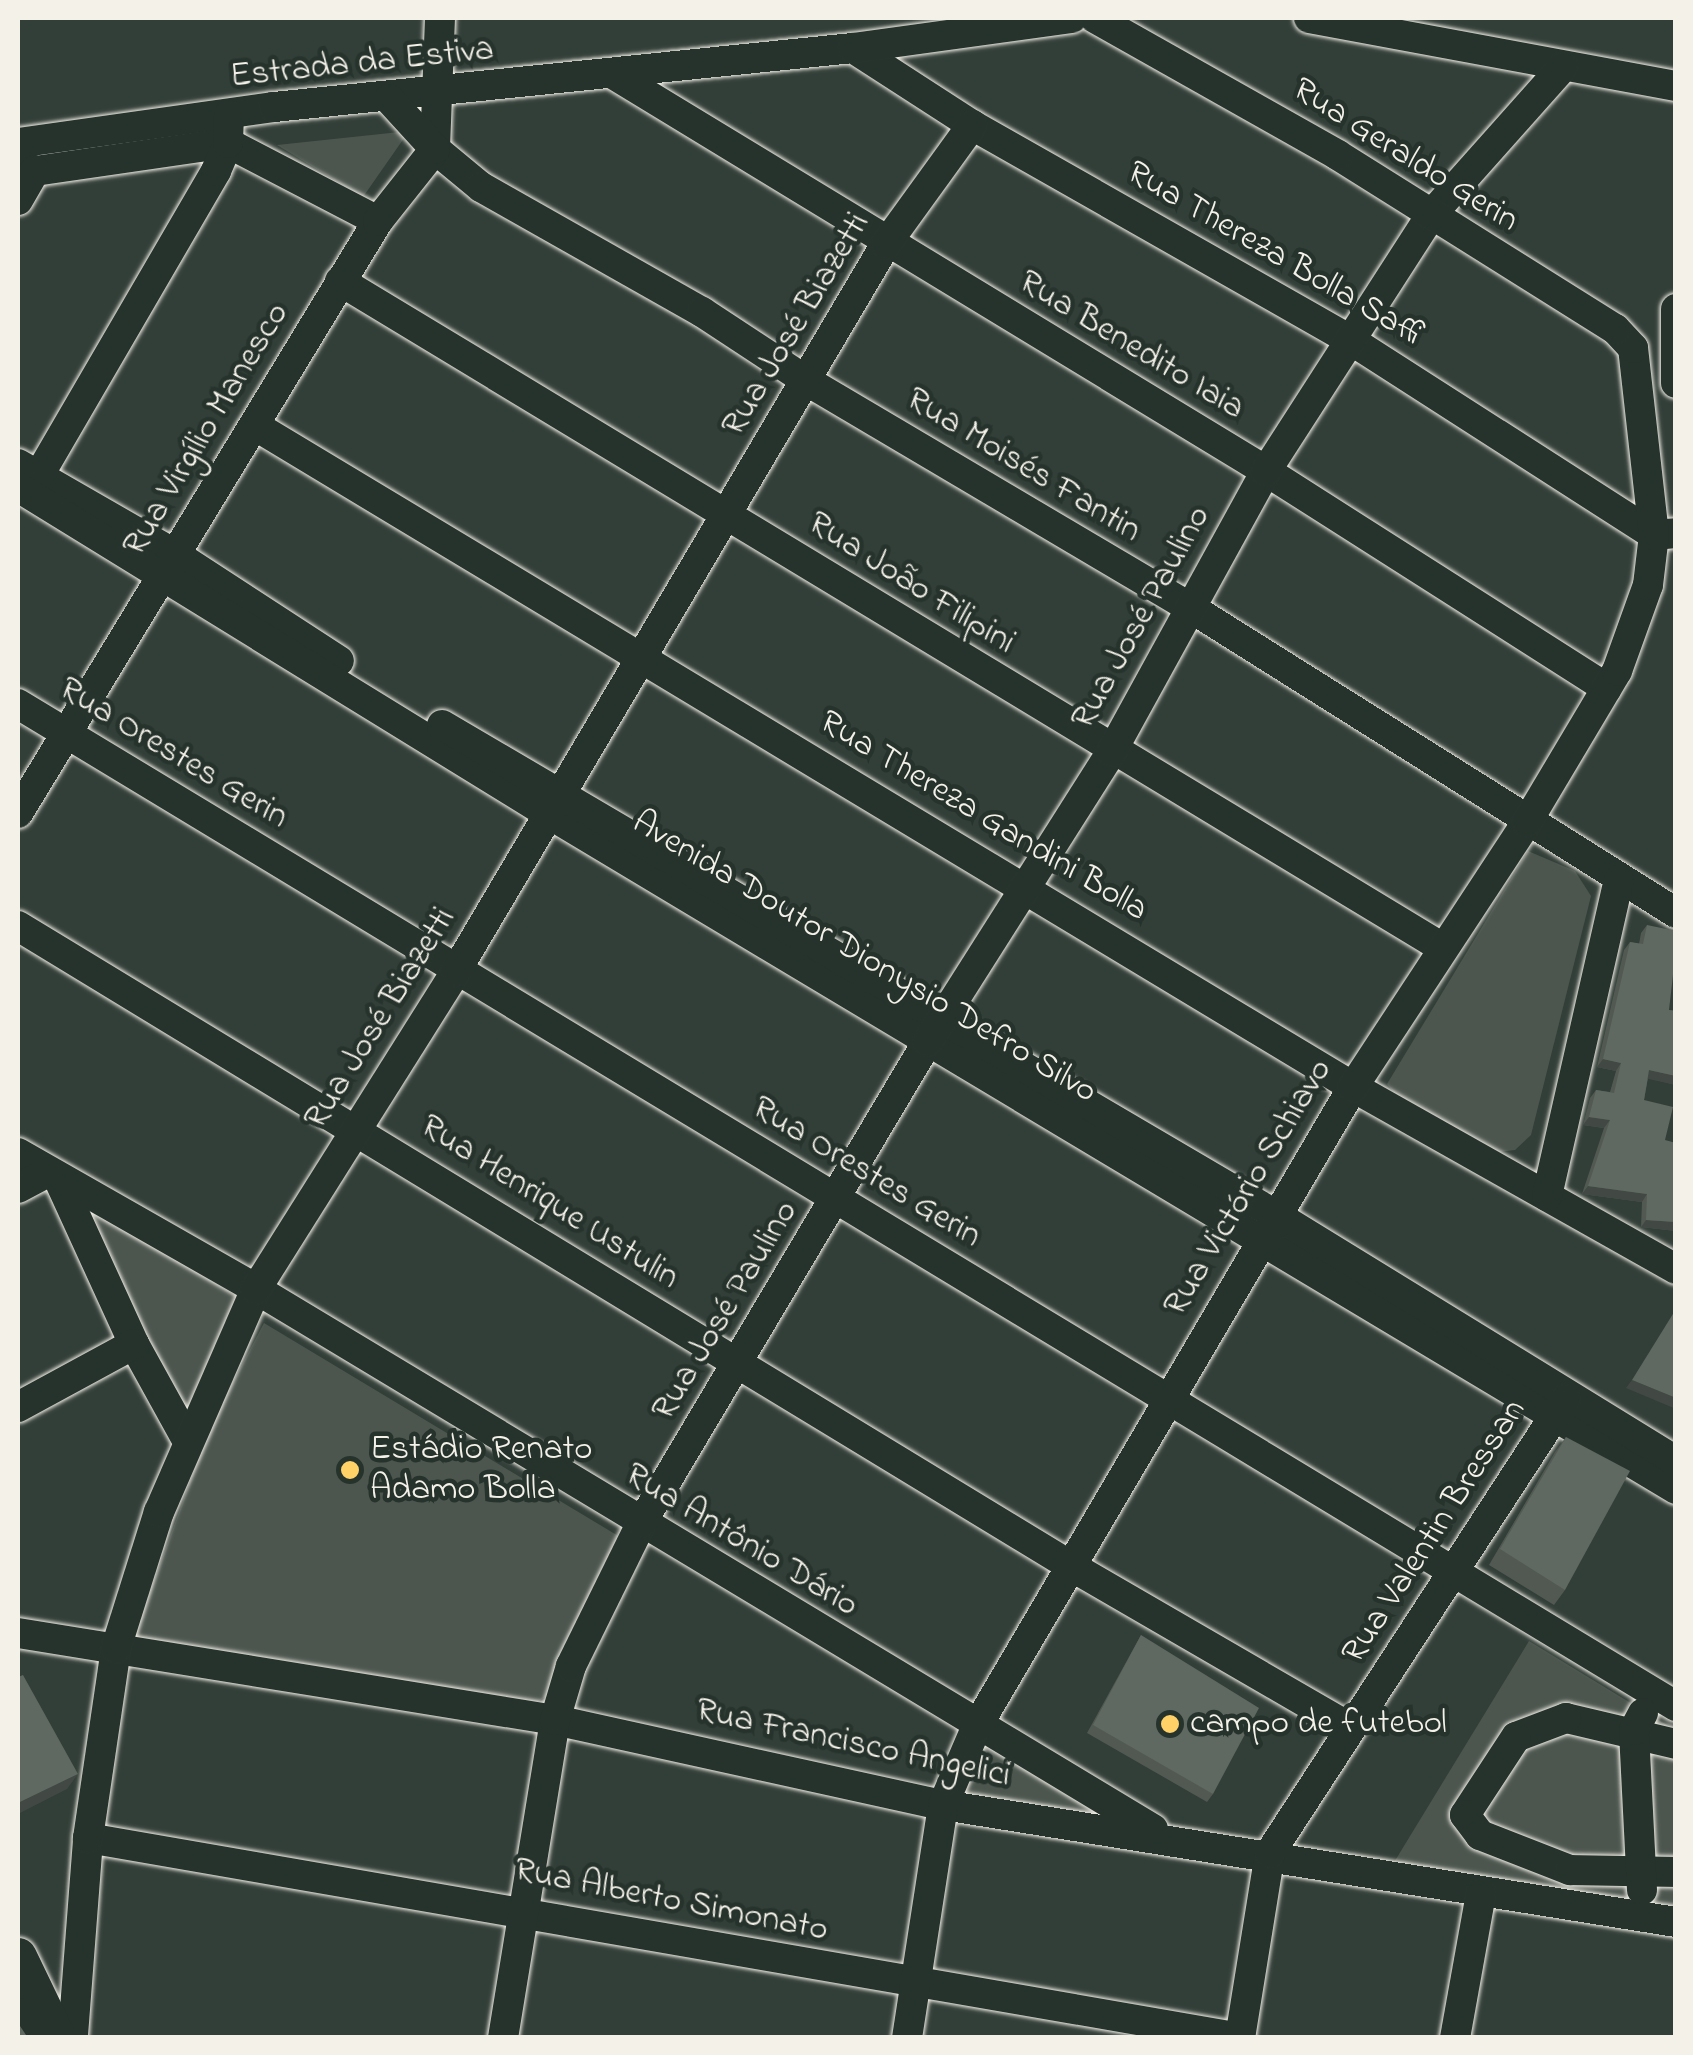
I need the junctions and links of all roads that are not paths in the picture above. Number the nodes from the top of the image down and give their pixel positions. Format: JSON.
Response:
{"nodes":[{"id":1,"x":440,"y":18,"type":"edge"},
{"id":2,"x":1072,"y":18,"type":"edge"},
{"id":3,"x":1095,"y":18,"type":"edge"},
{"id":4,"x":1309,"y":18,"type":"edge"},
{"id":5,"x":853,"y":48,"type":"junction"},
{"id":6,"x":1557,"y":65,"type":"junction"},
{"id":7,"x":613,"y":74,"type":"junction"},
{"id":8,"x":1676,"y":86,"type":"edge"},
{"id":9,"x":434,"y":94,"type":"junction"},
{"id":10,"x":390,"y":99,"type":"junction"},
{"id":11,"x":972,"y":125,"type":"junction"},
{"id":12,"x":229,"y":129,"type":"junction"},
{"id":13,"x":435,"y":149,"type":"junction"},
{"id":14,"x":26,"y":155,"type":"edge"},
{"id":15,"x":18,"y":200,"type":"edge"},
{"id":16,"x":1424,"y":219,"type":"junction"},
{"id":17,"x":378,"y":221,"type":"junction"},
{"id":18,"x":886,"y":244,"type":"junction"},
{"id":19,"x":340,"y":281,"type":"junction"},
{"id":20,"x":1676,"y":308,"type":"edge"},
{"id":21,"x":1352,"y":340,"type":"junction"},
{"id":22,"x":806,"y":381,"type":"junction"},
{"id":23,"x":1676,"y":383,"type":"edge"},
{"id":24,"x":1640,"y":387,"type":"joint"},
{"id":25,"x":254,"y":425,"type":"junction"},
{"id":26,"x":1266,"y":471,"type":"junction"},
{"id":27,"x":24,"y":476,"type":"edge"},
{"id":28,"x":725,"y":514,"type":"junction"},
{"id":29,"x":1665,"y":534,"type":"edge"},
{"id":30,"x":170,"y":567,"type":"junction"},
{"id":31,"x":1191,"y":608,"type":"junction"},
{"id":32,"x":640,"y":652,"type":"junction"},
{"id":33,"x":1607,"y":688,"type":"junction"},
{"id":34,"x":18,"y":704,"type":"edge"},
{"id":35,"x":66,"y":733,"type":"junction"},
{"id":36,"x":1112,"y":751,"type":"junction"},
{"id":37,"x":554,"y":804,"type":"junction"},
{"id":38,"x":18,"y":812,"type":"edge"},
{"id":39,"x":1528,"y":822,"type":"junction"},
{"id":40,"x":1619,"y":880,"type":"junction"},
{"id":41,"x":1026,"y":888,"type":"junction"},
{"id":42,"x":1676,"y":913,"type":"edge"},
{"id":43,"x":18,"y":926,"type":"edge"},
{"id":44,"x":1443,"y":948,"type":"junction"},
{"id":45,"x":456,"y":970,"type":"junction"},
{"id":46,"x":936,"y":1029,"type":"junction"},
{"id":47,"x":1353,"y":1087,"type":"junction"},
{"id":48,"x":357,"y":1128,"type":"junction"},
{"id":49,"x":18,"y":1153,"type":"edge"},
{"id":50,"x":54,"y":1176,"type":"junction"},
{"id":51,"x":18,"y":1188,"type":"edge"},
{"id":52,"x":1546,"y":1196,"type":"junction"},
{"id":53,"x":838,"y":1199,"type":"junction"},
{"id":54,"x":1270,"y":1226,"type":"junction"},
{"id":55,"x":1676,"y":1269,"type":"edge"},
{"id":56,"x":256,"y":1289,"type":"junction"},
{"id":57,"x":134,"y":1344,"type":"junction"},
{"id":58,"x":738,"y":1362,"type":"junction"},
{"id":59,"x":1167,"y":1398,"type":"junction"},
{"id":60,"x":18,"y":1407,"type":"edge"},
{"id":61,"x":1561,"y":1408,"type":"junction"},
{"id":62,"x":188,"y":1442,"type":"junction"},
{"id":63,"x":1676,"y":1461,"type":"edge"},
{"id":64,"x":1676,"y":1489,"type":"edge"},
{"id":65,"x":642,"y":1522,"type":"junction"},
{"id":66,"x":1076,"y":1569,"type":"junction"},
{"id":67,"x":1456,"y":1572,"type":"junction"},
{"id":68,"x":18,"y":1633,"type":"edge"},
{"id":69,"x":116,"y":1648,"type":"junction"},
{"id":70,"x":1665,"y":1699,"type":"edge"},
{"id":71,"x":555,"y":1720,"type":"junction"},
{"id":72,"x":976,"y":1728,"type":"junction"},
{"id":73,"x":1350,"y":1728,"type":"junction"},
{"id":74,"x":1634,"y":1730,"type":"junction"},
{"id":75,"x":1676,"y":1744,"type":"edge"},
{"id":76,"x":943,"y":1805,"type":"junction"},
{"id":77,"x":88,"y":1838,"type":"junction"},
{"id":78,"x":1170,"y":1839,"type":"junction"},
{"id":79,"x":1270,"y":1853,"type":"junction"},
{"id":80,"x":1641,"y":1872,"type":"junction"},
{"id":81,"x":1676,"y":1872,"type":"edge"},
{"id":82,"x":1481,"y":1894,"type":"junction"},
{"id":83,"x":527,"y":1910,"type":"junction"},
{"id":84,"x":1644,"y":1918,"type":"junction"},
{"id":85,"x":1676,"y":1922,"type":"edge"},
{"id":86,"x":18,"y":1956,"type":"edge"},
{"id":87,"x":915,"y":1986,"type":"junction"},
{"id":88,"x":49,"y":2033,"type":"edge"},
{"id":89,"x":503,"y":2038,"type":"edge"},
{"id":90,"x":906,"y":2038,"type":"edge"},
{"id":91,"x":1240,"y":2038,"type":"edge"},
{"id":92,"x":1455,"y":2038,"type":"edge"}],
"edges":[{"from":1,"to":9,"type":"street"},
{"from":2,"to":5,"type":"street","name":"Estrada da Estiva"},
{"from":3,"to":16,"type":"street","name":"Rua Geraldo Gerin"},
{"from":4,"to":6,"type":"street"},
{"from":5,"to":7,"type":"street","name":"Estrada da Estiva"},
{"from":5,"to":11,"type":"street","name":"Rua Thereza Bolla Saffi"},
{"from":6,"to":8,"type":"street"},
{"from":6,"to":16,"type":"street","name":"Rua José Paulino"},
{"from":7,"to":9,"type":"street","name":"Estrada da Estiva"},
{"from":7,"to":18,"type":"street","name":"Rua Benedito Iaia"},
{"from":9,"to":10,"type":"street","name":"Estrada da Estiva"},
{"from":9,"to":13,"type":"street"},
{"from":10,"to":12,"type":"street","name":"Estrada da Estiva"},
{"from":10,"to":13,"type":"street"},
{"from":11,"to":18,"type":"street","name":"Rua José Biazetti"},
{"from":11,"to":21,"type":"street","name":"Rua Thereza Bolla Saffi"},
{"from":12,"to":14,"type":"street","name":"Estrada da Estiva"},
{"from":12,"to":17,"type":"street"},
{"from":12,"to":27,"type":"street"},
{"from":13,"to":17,"type":"street","name":"Rua Virgílio Manesco"},
{"from":13,"to":22,"type":"street","name":"Rua Moisés Fantin"},
{"from":14,"to":15,"type":"street"},
{"from":16,"to":21,"type":"street","name":"Rua José Paulino"},
{"from":16,"to":24,"type":"street","name":"Rua Geraldo Gerin"},
{"from":17,"to":19,"type":"street","name":"Rua Virgílio Manesco"},
{"from":18,"to":22,"type":"street","name":"Rua José Biazetti"},
{"from":18,"to":26,"type":"street","name":"Rua Benedito Iaia"},
{"from":19,"to":25,"type":"street","name":"Rua Virgílio Manesco"},
{"from":19,"to":28,"type":"street","name":"Rua João Filipini"},
{"from":20,"to":23,"type":"street"},
{"from":21,"to":26,"type":"street","name":"Rua José Paulino"},
{"from":21,"to":29,"type":"street","name":"Rua Thereza Bolla Saffi"},
{"from":22,"to":28,"type":"street","name":"Rua José Biazetti"},
{"from":22,"to":31,"type":"street","name":"Rua Moisés Fantin"},
{"from":24,"to":29,"type":"street","name":"Rua Victório Schiavo"},
{"from":25,"to":30,"type":"street","name":"Rua Virgílio Manesco"},
{"from":25,"to":32,"type":"street","name":"Rua Thereza Gandini Bolla"},
{"from":26,"to":31,"type":"street","name":"Rua José Paulino"},
{"from":26,"to":33,"type":"street","name":"Rua Benedito Iaia"},
{"from":27,"to":30,"type":"street","name":"Avenida Doutor Dionysio Defro Silvo"},
{"from":28,"to":32,"type":"street","name":"Rua José Biazetti"},
{"from":28,"to":36,"type":"street","name":"Rua João Filipini"},
{"from":29,"to":33,"type":"street","name":"Rua Victório Schiavo"},
{"from":30,"to":35,"type":"street","name":"Rua Virgílio Manesco"},
{"from":30,"to":37,"type":"street","name":"Avenida Doutor Dionysio Defro Silvo"},
{"from":31,"to":36,"type":"street","name":"Rua José Paulino"},
{"from":31,"to":39,"type":"street","name":"Rua Moisés Fantin"},
{"from":32,"to":37,"type":"street","name":"Rua José Biazetti"},
{"from":32,"to":41,"type":"street","name":"Rua Thereza Gandini Bolla"},
{"from":33,"to":39,"type":"street","name":"Rua Victório Schiavo"},
{"from":34,"to":35,"type":"street","name":"Rua Orestes Gerin"},
{"from":35,"to":38,"type":"street","name":"Rua Virgílio Manesco"},
{"from":35,"to":45,"type":"street","name":"Rua Orestes Gerin"},
{"from":36,"to":41,"type":"street","name":"Rua José Paulino"},
{"from":36,"to":44,"type":"street","name":"Rua João Filipini"},
{"from":37,"to":45,"type":"street","name":"Rua José Biazetti"},
{"from":37,"to":46,"type":"street","name":"Avenida Doutor Dionysio Defro Silvo"},
{"from":39,"to":40,"type":"street","name":"Rua Moisés Fantin"},
{"from":39,"to":44,"type":"street","name":"Rua Victório Schiavo"},
{"from":40,"to":42,"type":"street","name":"Rua Moisés Fantin"},
{"from":40,"to":52,"type":"street"},
{"from":41,"to":46,"type":"street","name":"Rua José Paulino"},
{"from":41,"to":47,"type":"street","name":"Rua Thereza Gandini Bolla"},
{"from":43,"to":48,"type":"street","name":"Rua Henrique Ustulin"},
{"from":44,"to":47,"type":"street","name":"Rua Victório Schiavo"},
{"from":45,"to":48,"type":"street","name":"Rua José Biazetti"},
{"from":45,"to":53,"type":"street","name":"Rua Orestes Gerin"},
{"from":46,"to":53,"type":"street","name":"Rua José Paulino"},
{"from":46,"to":54,"type":"street","name":"Avenida Doutor Dionysio Defro Silvo"},
{"from":47,"to":52,"type":"street","name":"Rua Thereza Gandini Bolla"},
{"from":47,"to":54,"type":"street","name":"Rua Victório Schiavo"},
{"from":48,"to":56,"type":"street","name":"Rua José Biazetti"},
{"from":48,"to":58,"type":"street","name":"Rua Henrique Ustulin"},
{"from":49,"to":50,"type":"street","name":"Rua Antônio Dário"},
{"from":50,"to":51,"type":"street"},
{"from":50,"to":56,"type":"street","name":"Rua Antônio Dário"},
{"from":50,"to":57,"type":"street"},
{"from":52,"to":55,"type":"street","name":"Rua Thereza Gandini Bolla"},
{"from":53,"to":58,"type":"street","name":"Rua José Paulino"},
{"from":53,"to":59,"type":"street","name":"Rua Orestes Gerin"},
{"from":54,"to":59,"type":"street","name":"Rua Victório Schiavo"},
{"from":54,"to":61,"type":"street","name":"Avenida Doutor Dionysio Defro Silvo"},
{"from":56,"to":62,"type":"street","name":"Rua José Biazetti"},
{"from":56,"to":65,"type":"street","name":"Rua Antônio Dário"},
{"from":57,"to":60,"type":"street"},
{"from":57,"to":62,"type":"street"},
{"from":58,"to":65,"type":"street","name":"Rua José Paulino"},
{"from":58,"to":66,"type":"street","name":"Rua Henrique Ustulin"},
{"from":59,"to":66,"type":"street","name":"Rua Victório Schiavo"},
{"from":59,"to":67,"type":"street","name":"Rua Orestes Gerin"},
{"from":61,"to":63,"type":"street","name":"Avenida Doutor Dionysio Defro Silvo"},
{"from":61,"to":64,"type":"street","name":"Avenida Doutor Dionysio Defro Silvo"},
{"from":61,"to":67,"type":"street","name":"Rua Valentin Bressan"},
{"from":62,"to":69,"type":"street","name":"Rua José Biazetti"},
{"from":65,"to":71,"type":"street","name":"Rua José Paulino"},
{"from":65,"to":72,"type":"street","name":"Rua Antônio Dário"},
{"from":66,"to":72,"type":"street","name":"Rua Victório Schiavo"},
{"from":66,"to":73,"type":"street","name":"Rua Henrique Ustulin"},
{"from":67,"to":70,"type":"street","name":"Rua Orestes Gerin"},
{"from":67,"to":73,"type":"street","name":"Rua Valentin Bressan"},
{"from":68,"to":69,"type":"street","name":"Rua Francisco Angelici"},
{"from":69,"to":71,"type":"street","name":"Rua Francisco Angelici"},
{"from":69,"to":77,"type":"street","name":"Rua José Biazetti"},
{"from":70,"to":74,"type":"street"},
{"from":71,"to":76,"type":"street","name":"Rua Francisco Angelici"},
{"from":71,"to":83,"type":"street","name":"Rua José Paulino"},
{"from":72,"to":76,"type":"street","name":"Rua Victório Schiavo"},
{"from":72,"to":78,"type":"street","name":"Rua Antônio Dário"},
{"from":73,"to":79,"type":"street","name":"Rua Valentin Bressan"},
{"from":74,"to":75,"type":"street"},
{"from":74,"to":80,"type":"street"},
{"from":74,"to":80,"type":"street"},
{"from":76,"to":78,"type":"street","name":"Rua Francisco Angelici"},
{"from":76,"to":87,"type":"street","name":"Rua Victório Schiavo"},
{"from":77,"to":83,"type":"street","name":"Rua Alberto Simonato"},
{"from":77,"to":88,"type":"street","name":"Rua José Biazetti"},
{"from":78,"to":79,"type":"street","name":"Rua Francisco Angelici"},
{"from":79,"to":82,"type":"street","name":"Rua Francisco Angelici"},
{"from":79,"to":91,"type":"street","name":"Rua Valentin Bressan"},
{"from":80,"to":81,"type":"street"},
{"from":80,"to":84,"type":"street"},
{"from":82,"to":84,"type":"street","name":"Rua Francisco Angelici"},
{"from":82,"to":92,"type":"street"},
{"from":83,"to":87,"type":"street","name":"Rua Alberto Simonato"},
{"from":83,"to":89,"type":"street","name":"Rua José Paulino"},
{"from":84,"to":85,"type":"street","name":"Rua Francisco Angelici"},
{"from":86,"to":88,"type":"main road"},
{"from":87,"to":90,"type":"street","name":"Rua Victório Schiavo"},
{"from":87,"to":91,"type":"street","name":"Rua Alberto Simonato"}]}
